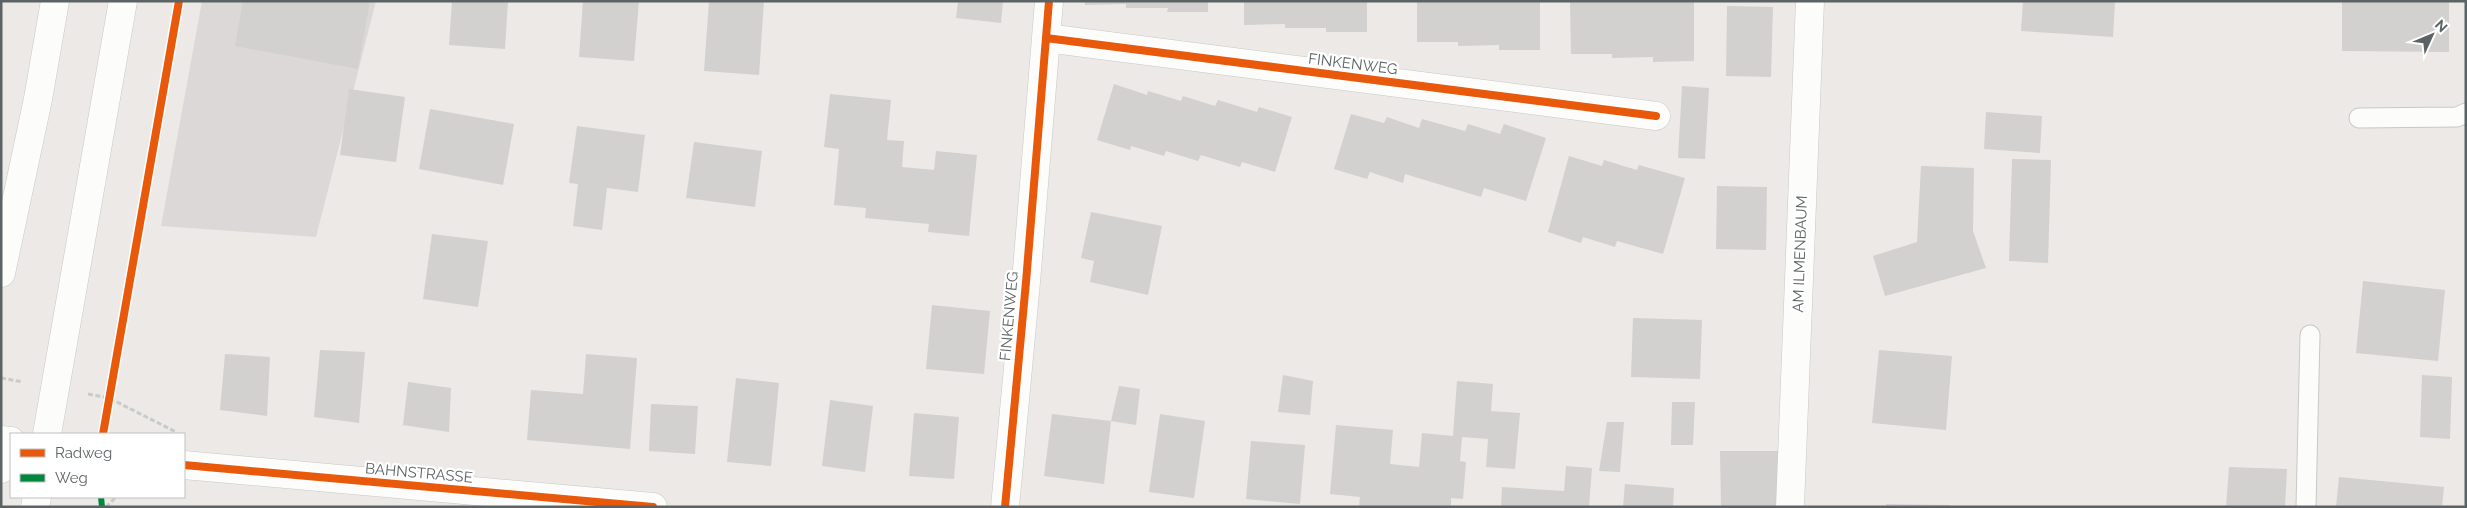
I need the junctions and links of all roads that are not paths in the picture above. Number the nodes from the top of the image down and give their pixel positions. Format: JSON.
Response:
{"nodes":[{"id":1,"x":55,"y":1,"type":"edge"},
{"id":2,"x":123,"y":1,"type":"edge"},
{"id":3,"x":1049,"y":1,"type":"edge"},
{"id":4,"x":1810,"y":1,"type":"edge"},
{"id":5,"x":1046,"y":38,"type":"junction"},
{"id":6,"x":2466,"y":113,"type":"edge"},
{"id":7,"x":1656,"y":116,"type":"dead end"},
{"id":8,"x":2359,"y":118,"type":"dead end"},
{"id":9,"x":1,"y":273,"type":"edge"},
{"id":10,"x":2310,"y":335,"type":"dead end"},
{"id":11,"x":47,"y":433,"type":"edge"},
{"id":12,"x":185,"y":465,"type":"edge"},
{"id":13,"x":653,"y":507,"type":"edge"},
{"id":14,"x":1005,"y":507,"type":"edge"},
{"id":15,"x":1790,"y":507,"type":"edge"},
{"id":16,"x":2306,"y":507,"type":"edge"}],
"edges":[{"from":1,"to":9,"type":"street"},
{"from":2,"to":11,"type":"street"},
{"from":3,"to":5,"type":"street","name":"FINKENWEG"},
{"from":4,"to":15,"type":"street","name":"AM ILMENBAUM"},
{"from":5,"to":7,"type":"street","name":"FINKENWEG"},
{"from":5,"to":14,"type":"street","name":"FINKENWEG"},
{"from":6,"to":8,"type":"lane"},
{"from":10,"to":16,"type":"lane"},
{"from":12,"to":13,"type":"street","name":"BAHNSTRASSE"}]}
